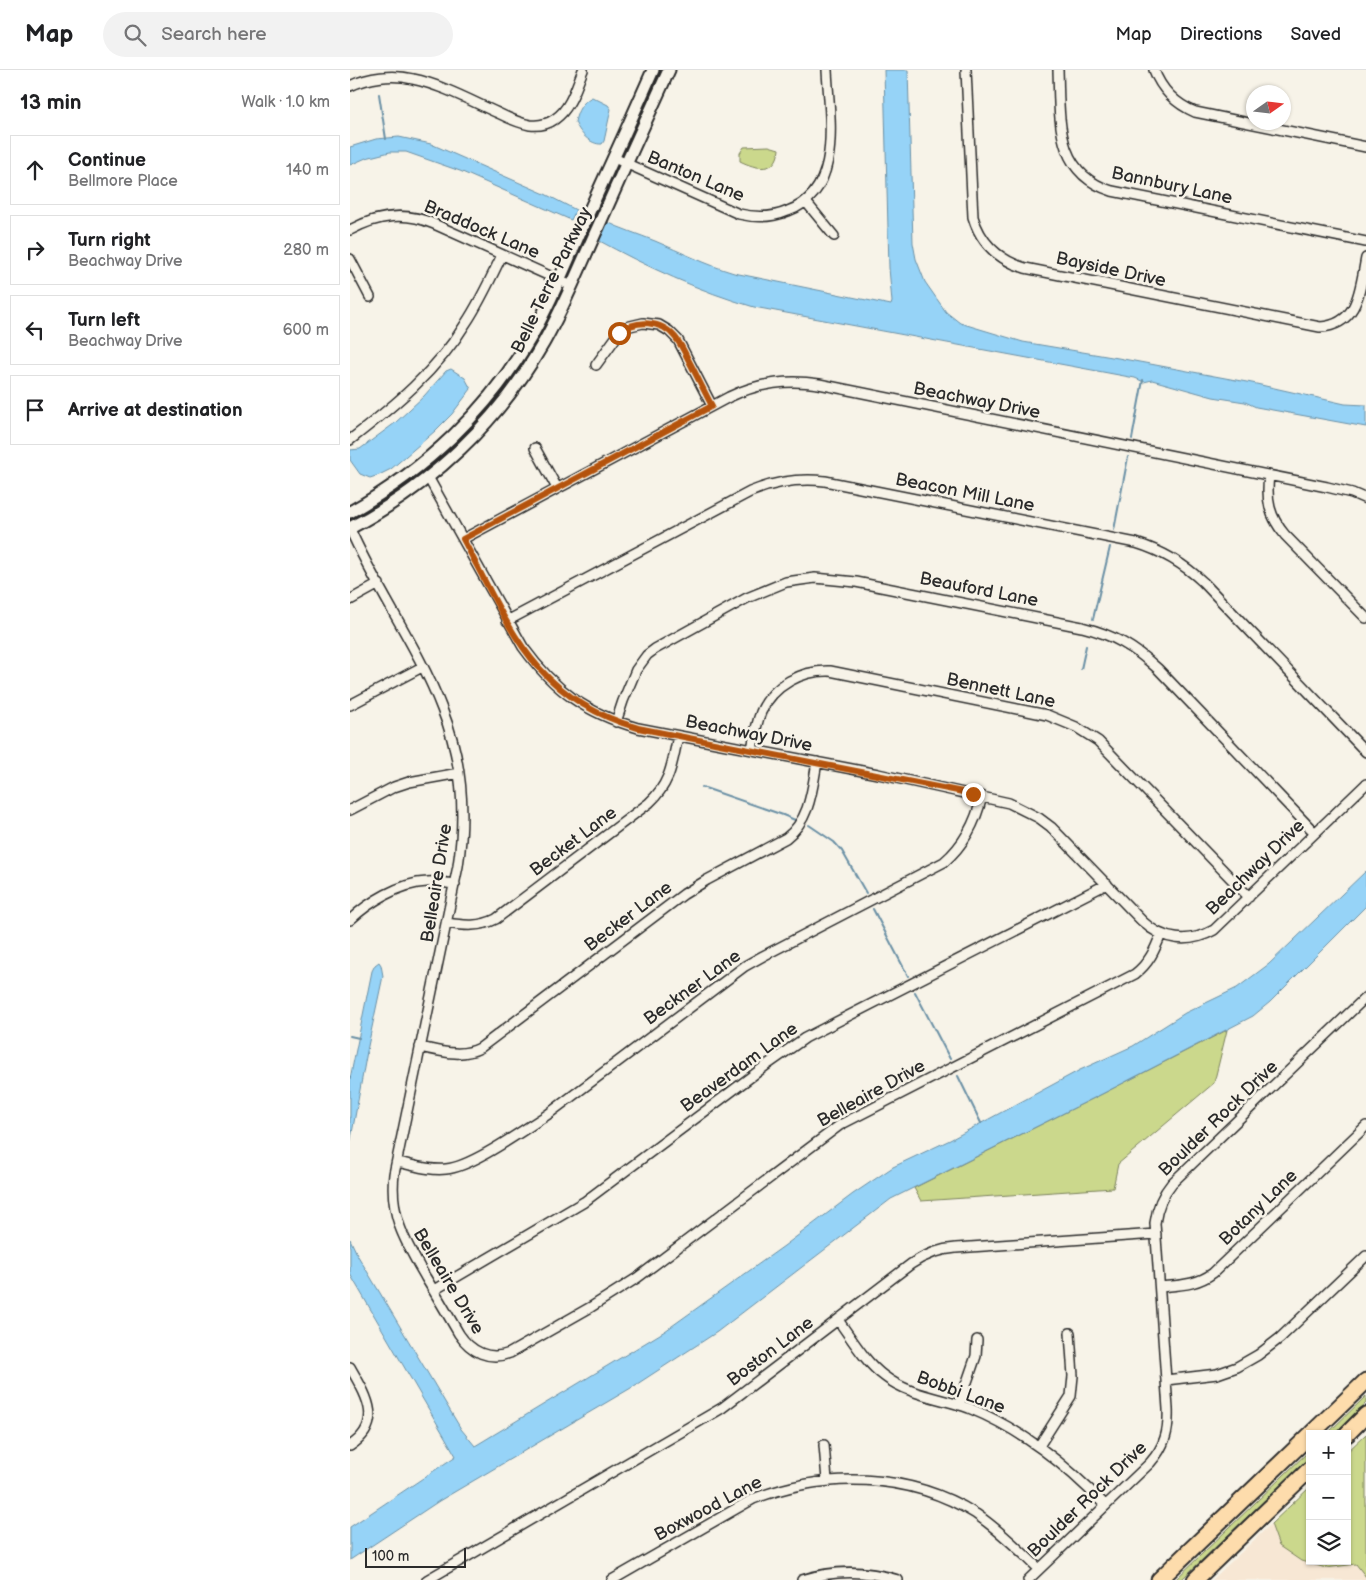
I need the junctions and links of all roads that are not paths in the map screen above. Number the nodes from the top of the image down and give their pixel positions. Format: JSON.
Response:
{"nodes":[{"id":1,"x":583,"y":70,"type":"edge"},
{"id":2,"x":653,"y":70,"type":"edge"},
{"id":3,"x":668,"y":70,"type":"edge"},
{"id":4,"x":827,"y":70,"type":"edge"},
{"id":5,"x":966,"y":70,"type":"edge"},
{"id":6,"x":1058,"y":70,"type":"edge"},
{"id":7,"x":1154,"y":70,"type":"edge"},
{"id":8,"x":350,"y":86,"type":"edge"},
{"id":9,"x":1366,"y":147,"type":"edge"},
{"id":10,"x":614,"y":158,"type":"junction"},
{"id":11,"x":627,"y":164,"type":"junction"},
{"id":12,"x":806,"y":202,"type":"junction"},
{"id":13,"x":350,"y":230,"type":"edge"},
{"id":14,"x":834,"y":236,"type":"dead end"},
{"id":15,"x":1366,"y":242,"type":"edge"},
{"id":16,"x":502,"y":255,"type":"junction"},
{"id":17,"x":1366,"y":258,"type":"edge"},
{"id":18,"x":350,"y":260,"type":"edge"},
{"id":19,"x":558,"y":280,"type":"junction"},
{"id":20,"x":572,"y":286,"type":"junction"},
{"id":21,"x":370,"y":297,"type":"dead end"},
{"id":22,"x":596,"y":365,"type":"dead end"},
{"id":23,"x":712,"y":406,"type":"junction"},
{"id":24,"x":350,"y":440,"type":"edge"},
{"id":25,"x":535,"y":448,"type":"dead end"},
{"id":26,"x":1270,"y":475,"type":"junction"},
{"id":27,"x":428,"y":477,"type":"junction"},
{"id":28,"x":557,"y":488,"type":"junction"},
{"id":29,"x":1366,"y":499,"type":"edge"},
{"id":30,"x":350,"y":512,"type":"edge"},
{"id":31,"x":350,"y":528,"type":"edge"},
{"id":32,"x":463,"y":539,"type":"junction"},
{"id":33,"x":379,"y":584,"type":"junction"},
{"id":34,"x":350,"y":600,"type":"edge"},
{"id":35,"x":1366,"y":618,"type":"edge"},
{"id":36,"x":507,"y":621,"type":"junction"},
{"id":37,"x":422,"y":667,"type":"junction"},
{"id":38,"x":350,"y":705,"type":"edge"},
{"id":39,"x":616,"y":722,"type":"junction"},
{"id":40,"x":678,"y":736,"type":"junction"},
{"id":41,"x":752,"y":750,"type":"junction"},
{"id":42,"x":1366,"y":752,"type":"edge"},
{"id":43,"x":817,"y":762,"type":"junction"},
{"id":44,"x":459,"y":773,"type":"junction"},
{"id":45,"x":1366,"y":784,"type":"edge"},
{"id":46,"x":982,"y":796,"type":"junction"},
{"id":47,"x":350,"y":810,"type":"edge"},
{"id":48,"x":1315,"y":833,"type":"junction"},
{"id":49,"x":455,"y":884,"type":"junction"},
{"id":50,"x":1107,"y":884,"type":"junction"},
{"id":51,"x":1249,"y":897,"type":"junction"},
{"id":52,"x":350,"y":920,"type":"edge"},
{"id":53,"x":447,"y":923,"type":"junction"},
{"id":54,"x":1161,"y":934,"type":"junction"},
{"id":55,"x":1366,"y":997,"type":"edge"},
{"id":56,"x":420,"y":1047,"type":"junction"},
{"id":57,"x":1366,"y":1126,"type":"edge"},
{"id":58,"x":397,"y":1162,"type":"junction"},
{"id":59,"x":1156,"y":1234,"type":"junction"},
{"id":60,"x":1366,"y":1256,"type":"edge"},
{"id":61,"x":1160,"y":1287,"type":"junction"},
{"id":62,"x":434,"y":1290,"type":"junction"},
{"id":63,"x":838,"y":1320,"type":"junction"},
{"id":64,"x":1070,"y":1333,"type":"dead end"},
{"id":65,"x":977,"y":1340,"type":"dead end"},
{"id":66,"x":350,"y":1367,"type":"edge"},
{"id":67,"x":1166,"y":1380,"type":"junction"},
{"id":68,"x":1366,"y":1381,"type":"edge"},
{"id":69,"x":959,"y":1405,"type":"junction"},
{"id":70,"x":1366,"y":1416,"type":"edge"},
{"id":71,"x":1314,"y":1430,"type":"edge"},
{"id":72,"x":1351,"y":1430,"type":"edge"},
{"id":73,"x":1306,"y":1438,"type":"edge"},
{"id":74,"x":824,"y":1445,"type":"dead end"},
{"id":75,"x":350,"y":1446,"type":"edge"},
{"id":76,"x":1039,"y":1446,"type":"junction"},
{"id":77,"x":1306,"y":1473,"type":"edge"},
{"id":78,"x":827,"y":1480,"type":"junction"},
{"id":79,"x":1106,"y":1505,"type":"junction"},
{"id":80,"x":1039,"y":1569,"type":"junction"},
{"id":81,"x":427,"y":1580,"type":"edge"},
{"id":82,"x":612,"y":1580,"type":"edge"},
{"id":83,"x":802,"y":1580,"type":"edge"},
{"id":84,"x":898,"y":1580,"type":"edge"},
{"id":85,"x":1028,"y":1580,"type":"edge"},
{"id":86,"x":1159,"y":1580,"type":"edge"},
{"id":87,"x":1194,"y":1580,"type":"edge"}],
"edges":[{"from":1,"to":8,"type":"street"},
{"from":2,"to":10,"type":"main road","name":"Belle Terre Parkway"},
{"from":3,"to":11,"type":"main road","name":"Belle Terre Parkway"},
{"from":4,"to":12,"type":"street","name":"Banton Lane"},
{"from":5,"to":17,"type":"street","name":"Bayside Drive"},
{"from":6,"to":15,"type":"street","name":"Bannbury Lane"},
{"from":7,"to":9,"type":"street"},
{"from":10,"to":11,"type":"street","name":"Banton Lane"},
{"from":10,"to":19,"type":"main road","name":"Belle Terre Parkway"},
{"from":11,"to":12,"type":"street","name":"Banton Lane"},
{"from":11,"to":20,"type":"main road","name":"Belle Terre Parkway"},
{"from":12,"to":14,"type":"street"},
{"from":13,"to":16,"type":"street","name":"Braddock Lane"},
{"from":16,"to":19,"type":"street","name":"Braddock Lane"},
{"from":16,"to":24,"type":"street"},
{"from":18,"to":21,"type":"street"},
{"from":19,"to":20,"type":"street","name":"Braddock Lane"},
{"from":19,"to":30,"type":"main road","name":"Belle Terre Parkway"},
{"from":20,"to":27,"type":"main road","name":"Belle Terre Parkway"},
{"from":22,"to":23,"type":"street"},
{"from":23,"to":26,"type":"street","name":"Beachway Drive"},
{"from":23,"to":28,"type":"street","name":"Beachway Drive"},
{"from":25,"to":28,"type":"street"},
{"from":26,"to":29,"type":"street","name":"Beachway Drive"},
{"from":26,"to":35,"type":"street"},
{"from":27,"to":31,"type":"main road","name":"Belle Terre Parkway"},
{"from":27,"to":32,"type":"street","name":"Beachway Drive"},
{"from":28,"to":32,"type":"street","name":"Beachway Drive"},
{"from":31,"to":33,"type":"street","name":"Belleaire Drive"},
{"from":32,"to":36,"type":"street","name":"Beachway Drive"},
{"from":33,"to":34,"type":"street"},
{"from":33,"to":37,"type":"street","name":"Belleaire Drive"},
{"from":36,"to":39,"type":"street","name":"Beachway Drive"},
{"from":36,"to":42,"type":"street","name":"Beacon Mill Lane"},
{"from":37,"to":38,"type":"street"},
{"from":37,"to":44,"type":"street","name":"Belleaire Drive"},
{"from":39,"to":40,"type":"street","name":"Beachway Drive"},
{"from":39,"to":48,"type":"street","name":"Beauford Lane"},
{"from":40,"to":41,"type":"street","name":"Beachway Drive"},
{"from":40,"to":53,"type":"street","name":"Becket Lane"},
{"from":41,"to":43,"type":"street","name":"Beachway Drive"},
{"from":41,"to":51,"type":"street","name":"Bennett Lane"},
{"from":43,"to":46,"type":"street","name":"Beachway Drive"},
{"from":43,"to":56,"type":"street","name":"Becker Lane"},
{"from":44,"to":47,"type":"street"},
{"from":44,"to":49,"type":"street","name":"Belleaire Drive"},
{"from":45,"to":48,"type":"street","name":"Beachway Drive"},
{"from":46,"to":50,"type":"street","name":"Beachway Drive"},
{"from":46,"to":58,"type":"street","name":"Beckner Lane"},
{"from":48,"to":51,"type":"street","name":"Beachway Drive"},
{"from":49,"to":52,"type":"street"},
{"from":49,"to":53,"type":"street","name":"Belleaire Drive"},
{"from":50,"to":54,"type":"street","name":"Beachway Drive"},
{"from":50,"to":62,"type":"street","name":"Beaverdam Lane"},
{"from":51,"to":54,"type":"street","name":"Beachway Drive"},
{"from":53,"to":56,"type":"street","name":"Belleaire Drive"},
{"from":54,"to":62,"type":"street","name":"Belleaire Drive"},
{"from":55,"to":59,"type":"street","name":"Boulder Rock Drive"},
{"from":56,"to":58,"type":"street","name":"Belleaire Drive"},
{"from":57,"to":61,"type":"street","name":"Botany Lane"},
{"from":58,"to":62,"type":"street","name":"Belleaire Drive"},
{"from":59,"to":61,"type":"street","name":"Boulder Rock Drive"},
{"from":59,"to":63,"type":"street","name":"Boston Lane"},
{"from":60,"to":67,"type":"street"},
{"from":61,"to":67,"type":"street","name":"Boulder Rock Drive"},
{"from":63,"to":69,"type":"street","name":"Bobbi Lane"},
{"from":63,"to":81,"type":"street","name":"Boston Lane"},
{"from":64,"to":76,"type":"street"},
{"from":65,"to":69,"type":"street"},
{"from":66,"to":75,"type":"street"},
{"from":67,"to":79,"type":"street","name":"Boulder Rock Drive"},
{"from":68,"to":71,"type":"highway"},
{"from":69,"to":76,"type":"street","name":"Bobbi Lane"},
{"from":70,"to":72,"type":"highway"},
{"from":73,"to":86,"type":"highway"},
{"from":74,"to":78,"type":"street"},
{"from":76,"to":79,"type":"street","name":"Bobbi Lane"},
{"from":77,"to":87,"type":"highway"},
{"from":78,"to":80,"type":"street","name":"Boxwood Lane"},
{"from":78,"to":82,"type":"street","name":"Boxwood Lane"},
{"from":79,"to":80,"type":"street","name":"Boulder Rock Drive"},
{"from":80,"to":85,"type":"street","name":"Boulder Rock Drive"},
{"from":83,"to":84,"type":"street"}]}
